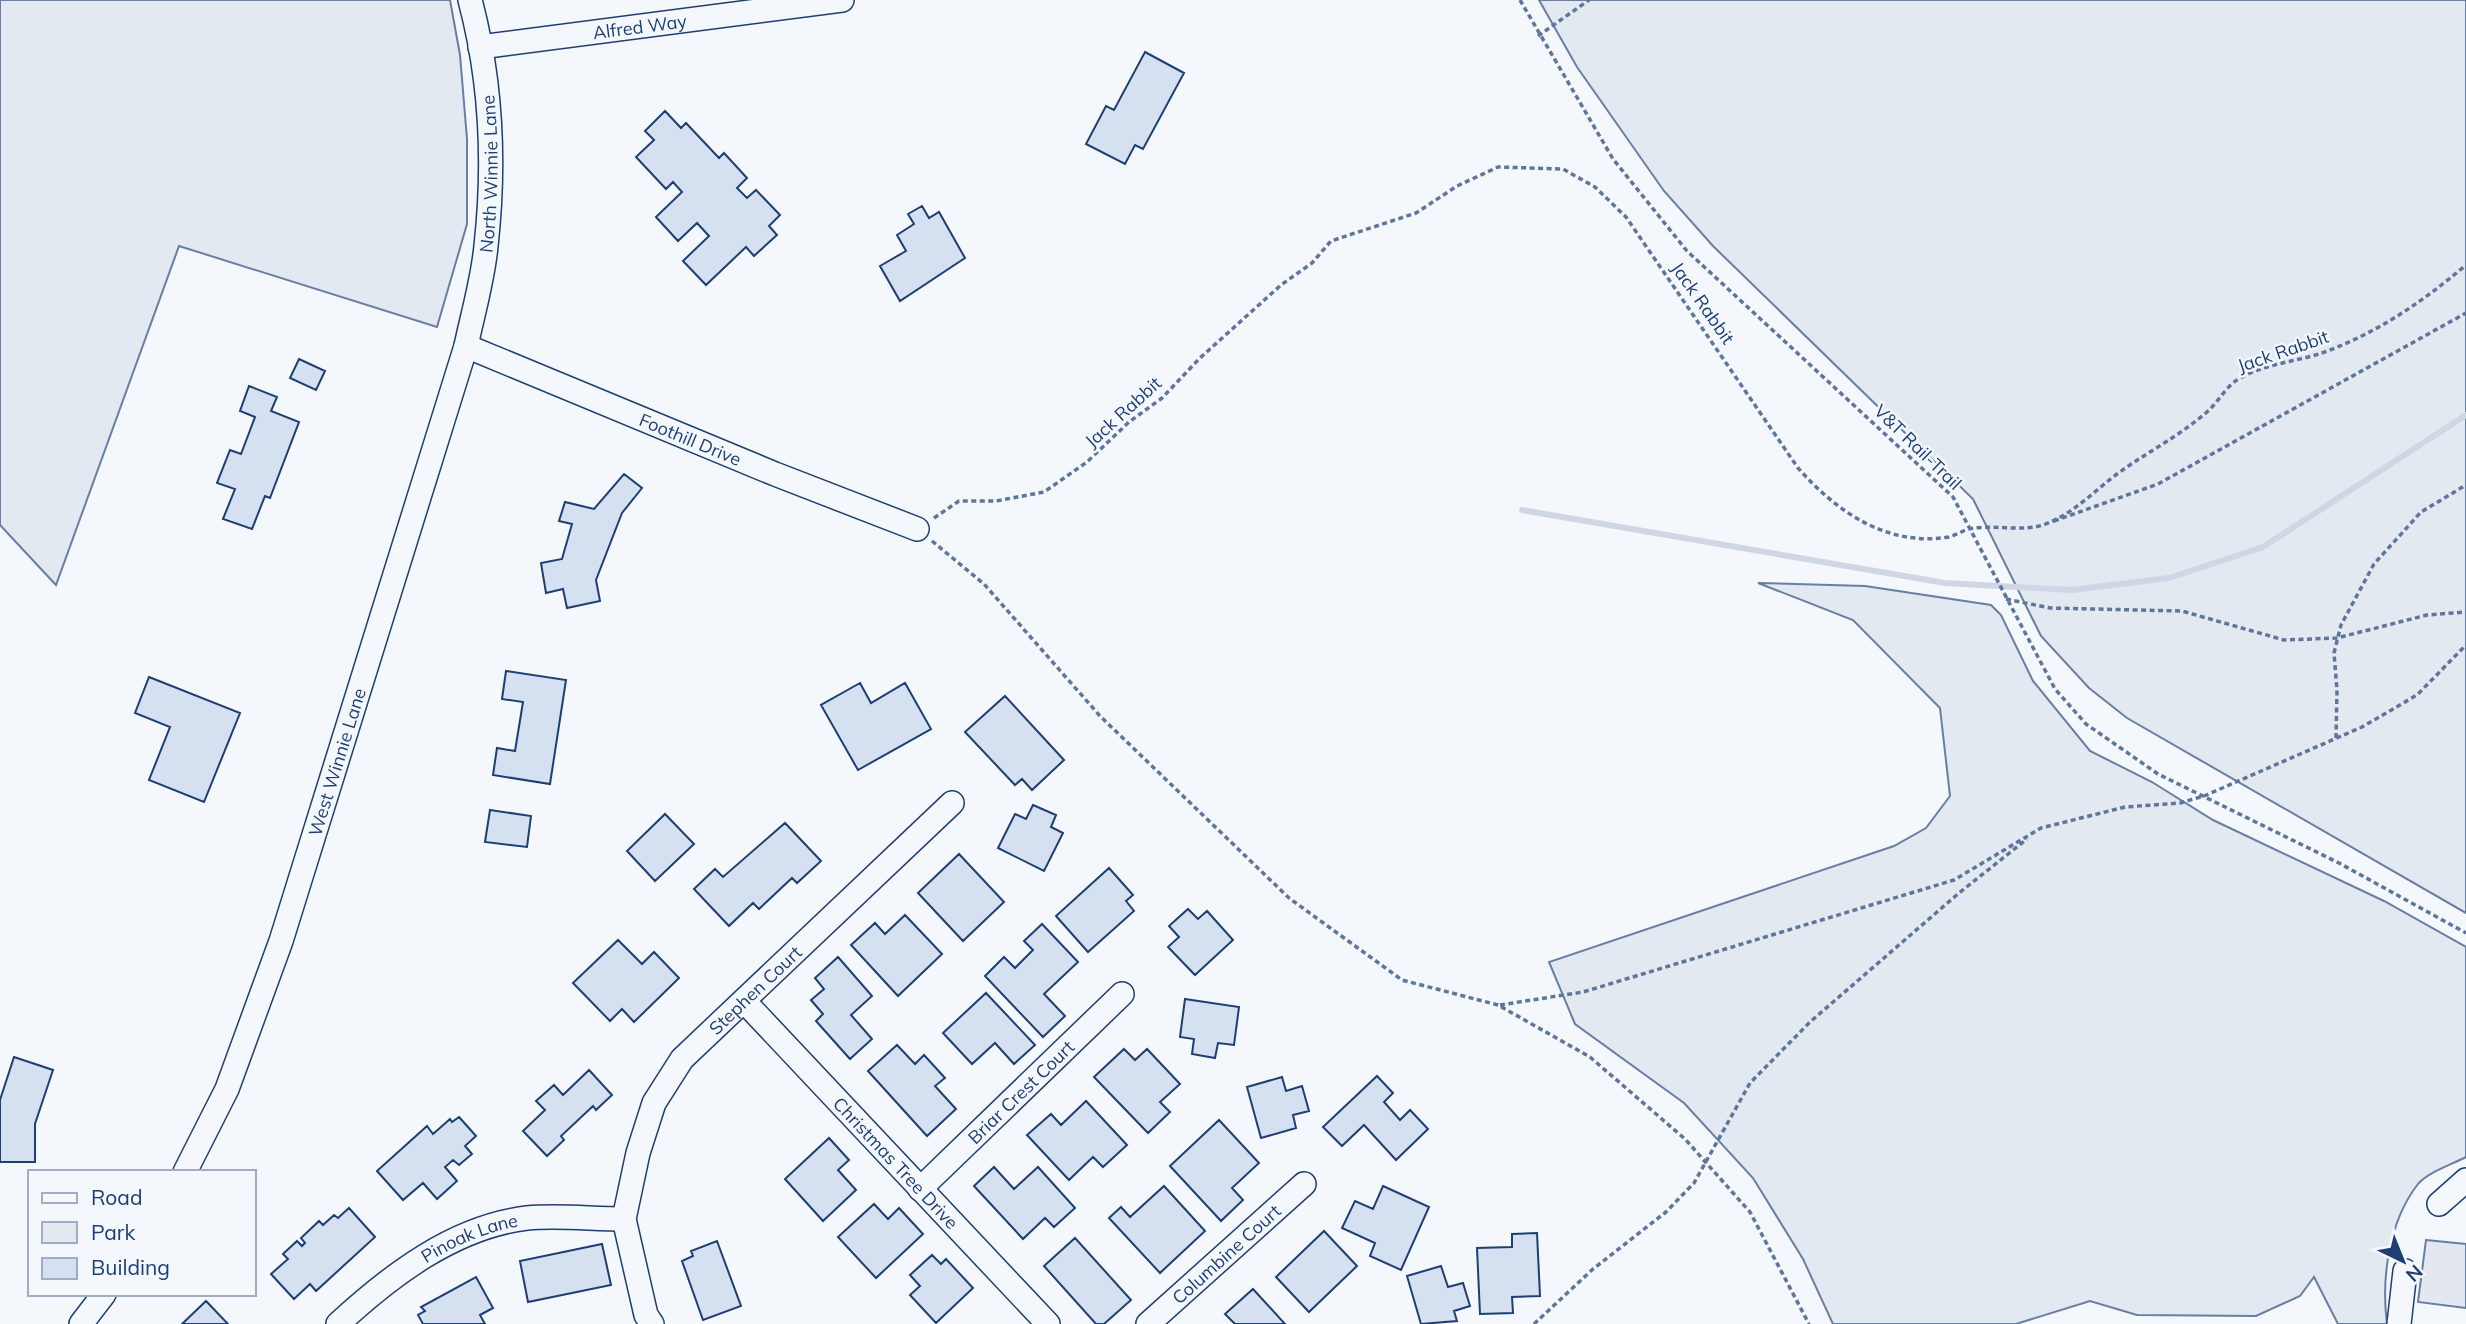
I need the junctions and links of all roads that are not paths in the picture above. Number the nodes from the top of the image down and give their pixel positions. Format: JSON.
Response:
{"nodes":[{"id":1,"x":470,"y":0,"type":"edge"},
{"id":2,"x":842,"y":0,"type":"edge"},
{"id":3,"x":480,"y":47,"type":"junction"},
{"id":4,"x":466,"y":346,"type":"junction"},
{"id":5,"x":917,"y":529,"type":"road end"},
{"id":6,"x":952,"y":803,"type":"dead end"},
{"id":7,"x":1122,"y":995,"type":"dead end"},
{"id":8,"x":744,"y":1001,"type":"junction"},
{"id":9,"x":186,"y":1170,"type":"edge"},
{"id":10,"x":2466,"y":1180,"type":"edge"},
{"id":11,"x":1304,"y":1184,"type":"dead end"},
{"id":12,"x":920,"y":1189,"type":"junction"},
{"id":13,"x":2439,"y":1204,"type":"dead end"},
{"id":14,"x":624,"y":1219,"type":"junction"},
{"id":15,"x":2405,"y":1271,"type":"dead end"},
{"id":16,"x":102,"y":1296,"type":"edge"},
{"id":17,"x":81,"y":1324,"type":"edge"},
{"id":18,"x":338,"y":1324,"type":"edge"},
{"id":19,"x":652,"y":1324,"type":"edge"},
{"id":20,"x":1048,"y":1324,"type":"edge"},
{"id":21,"x":1148,"y":1324,"type":"edge"},
{"id":22,"x":2399,"y":1324,"type":"edge"}],
"edges":[{"from":1,"to":3,"type":"street","name":"North Winnie Lane"},
{"from":2,"to":3,"type":"street","name":"Alfred Way"},
{"from":3,"to":4,"type":"street","name":"North Winnie Lane"},
{"from":4,"to":5,"type":"street","name":"Foothill Drive"},
{"from":4,"to":9,"type":"street","name":"West Winnie Lane"},
{"from":6,"to":8,"type":"street","name":"Stephen Court"},
{"from":7,"to":12,"type":"street","name":"Briar Crest Court"},
{"from":8,"to":12,"type":"street","name":"Christmas Tree Drive"},
{"from":8,"to":14,"type":"street","name":"Stephen Court"},
{"from":10,"to":13,"type":"street"},
{"from":11,"to":21,"type":"street","name":"Columbine Court"},
{"from":12,"to":20,"type":"street","name":"Christmas Tree Drive"},
{"from":14,"to":18,"type":"street","name":"Pinoak Lane"},
{"from":14,"to":19,"type":"street"},
{"from":15,"to":22,"type":"street"},
{"from":16,"to":17,"type":"street"}]}
